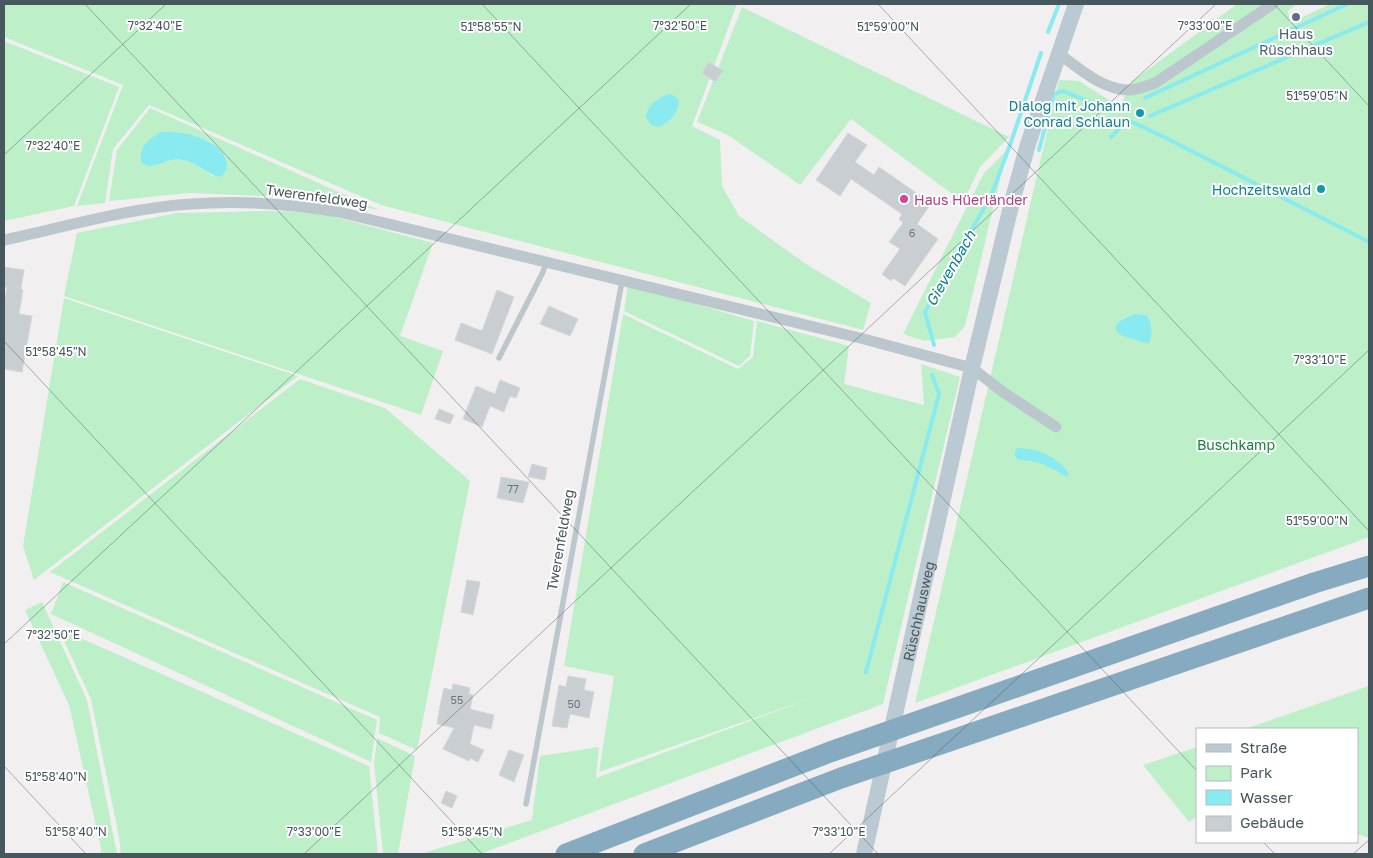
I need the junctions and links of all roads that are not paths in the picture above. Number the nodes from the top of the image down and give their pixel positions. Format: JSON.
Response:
{"nodes":[{"id":1,"x":1076,"y":4,"type":"edge"},
{"id":2,"x":1273,"y":4,"type":"edge"},
{"id":3,"x":1058,"y":53,"type":"junction"},
{"id":4,"x":4,"y":240,"type":"edge"},
{"id":5,"x":546,"y":263,"type":"junction"},
{"id":6,"x":622,"y":280,"type":"junction"},
{"id":7,"x":499,"y":358,"type":"dead end"},
{"id":8,"x":972,"y":368,"type":"junction"},
{"id":9,"x":1056,"y":427,"type":"dead end"},
{"id":10,"x":1369,"y":566,"type":"edge"},
{"id":11,"x":1369,"y":598,"type":"edge"},
{"id":12,"x":526,"y":804,"type":"dead end"},
{"id":13,"x":566,"y":854,"type":"edge"},
{"id":14,"x":644,"y":854,"type":"edge"},
{"id":15,"x":864,"y":854,"type":"edge"}],
"edges":[{"from":1,"to":3,"type":"main road","name":"Rüschhausweg"},
{"from":2,"to":3,"type":"street"},
{"from":3,"to":8,"type":"main road","name":"Rüschhausweg"},
{"from":4,"to":5,"type":"street","name":"Twerenfeldweg"},
{"from":5,"to":6,"type":"street","name":"Twerenfeldweg"},
{"from":5,"to":7,"type":"lane"},
{"from":6,"to":8,"type":"street","name":"Twerenfeldweg"},
{"from":6,"to":12,"type":"lane","name":"Twerenfeldweg"},
{"from":8,"to":9,"type":"street"},
{"from":8,"to":15,"type":"main road","name":"Rüschhausweg"},
{"from":10,"to":13,"type":"highway"},
{"from":11,"to":14,"type":"highway"}]}
